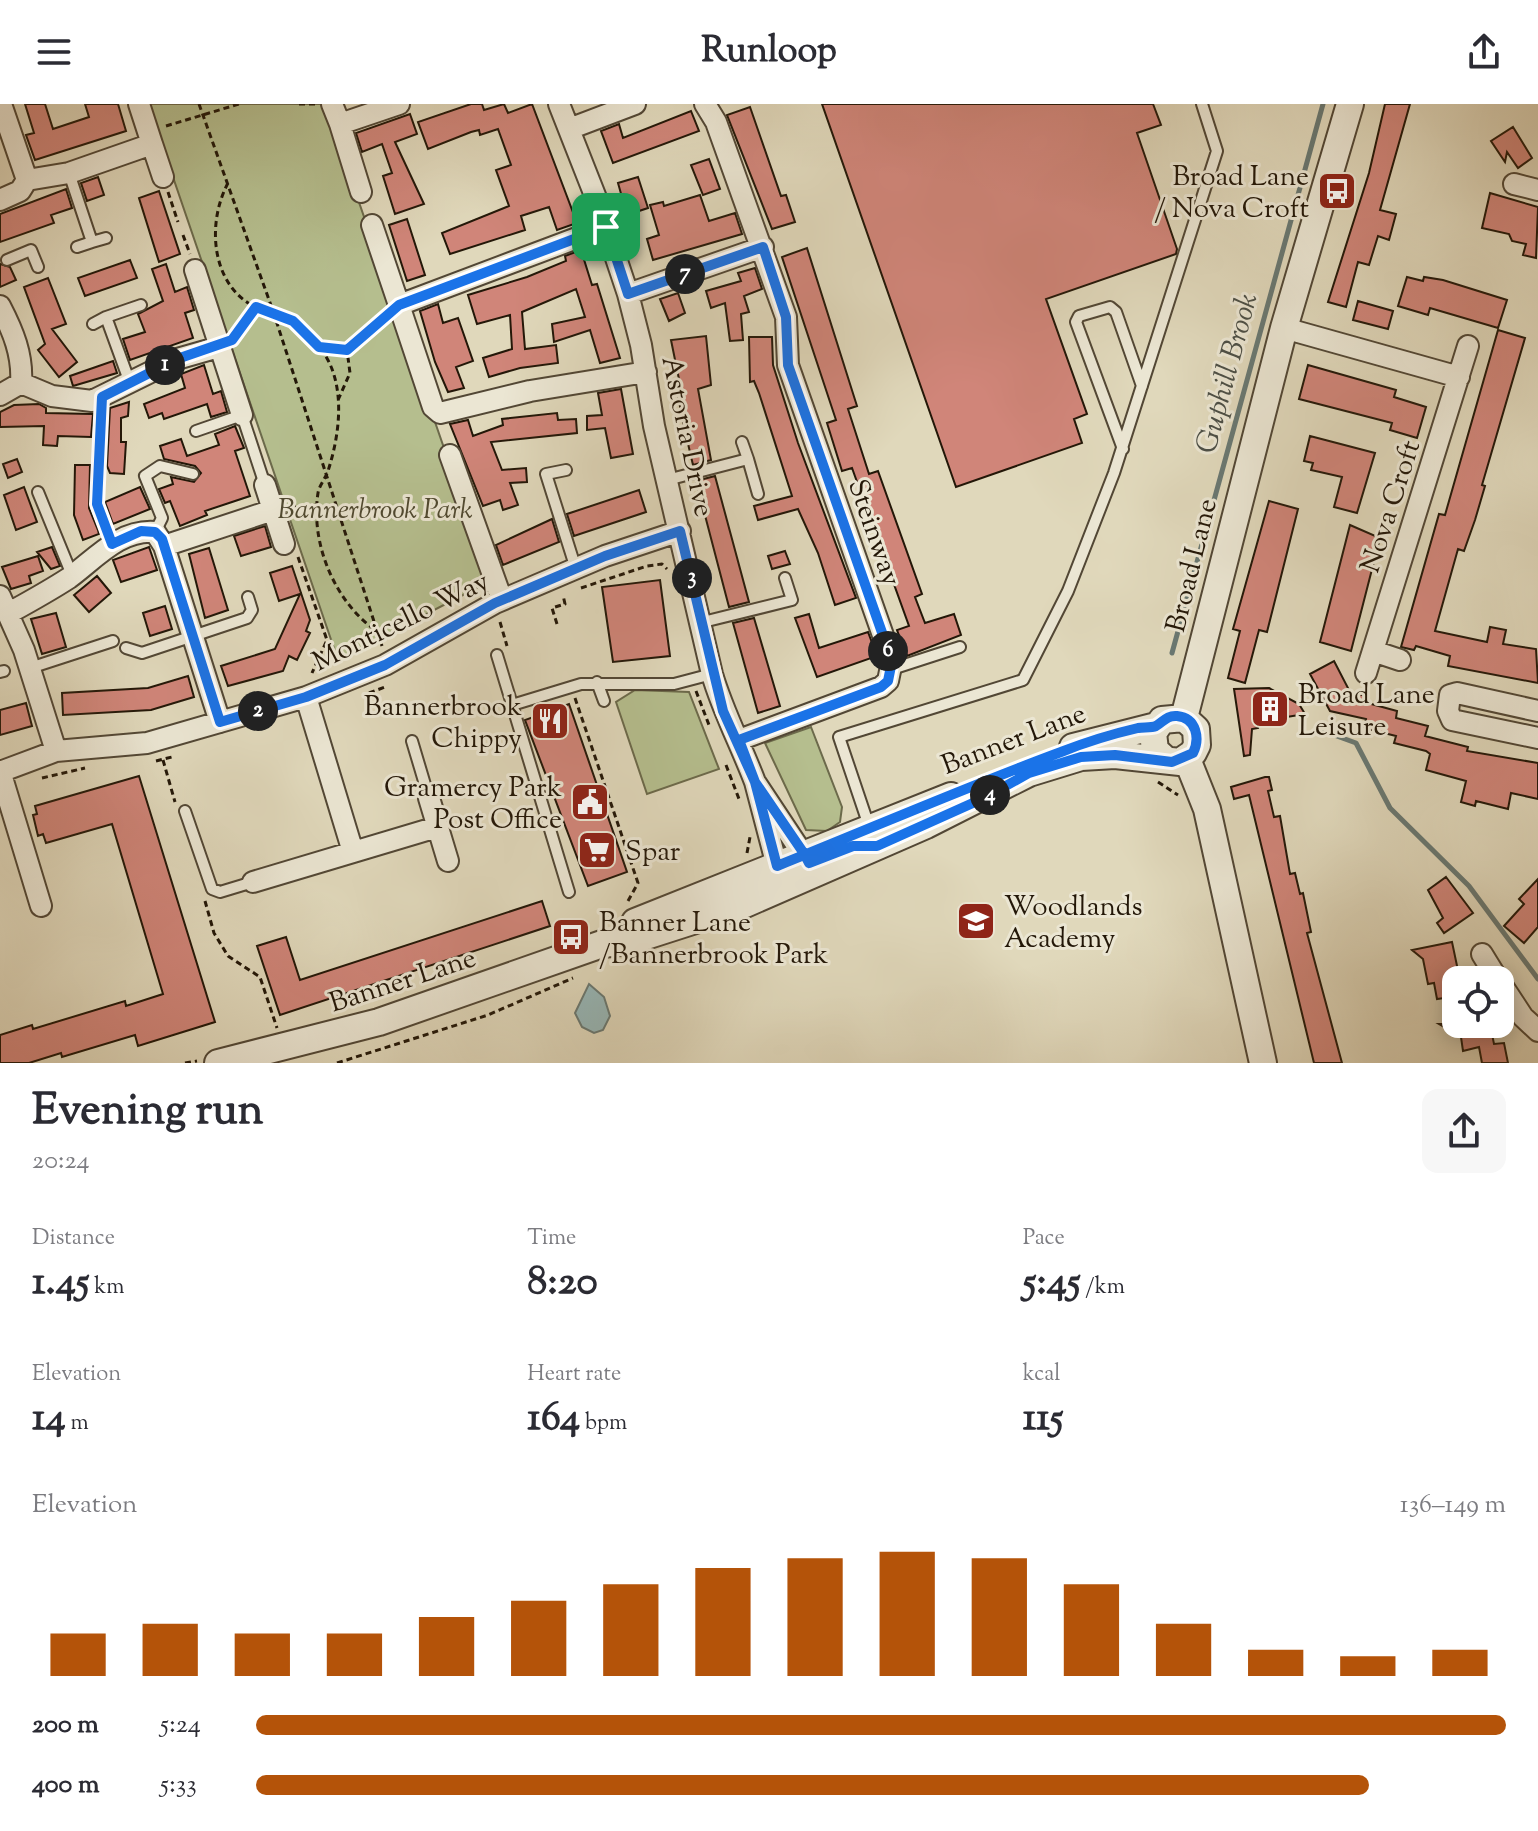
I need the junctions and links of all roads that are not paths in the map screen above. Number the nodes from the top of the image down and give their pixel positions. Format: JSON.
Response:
{"nodes":[{"id":1,"x":1,"y":104,"type":"edge"},
{"id":2,"x":139,"y":104,"type":"edge"},
{"id":3,"x":332,"y":104,"type":"edge"},
{"id":4,"x":399,"y":104,"type":"edge"},
{"id":5,"x":559,"y":104,"type":"edge"},
{"id":6,"x":635,"y":104,"type":"edge"},
{"id":7,"x":705,"y":104,"type":"edge"},
{"id":8,"x":1202,"y":104,"type":"edge"},
{"id":9,"x":1350,"y":104,"type":"edge"},
{"id":10,"x":340,"y":124,"type":"junction"},
{"id":11,"x":569,"y":129,"type":"junction"},
{"id":12,"x":152,"y":144,"type":"junction"},
{"id":13,"x":69,"y":173,"type":"junction"},
{"id":14,"x":163,"y":177,"type":"road end"},
{"id":15,"x":27,"y":180,"type":"junction"},
{"id":16,"x":1514,"y":184,"type":"dead end"},
{"id":17,"x":1538,"y":190,"type":"edge"},
{"id":18,"x":361,"y":192,"type":"dead end"},
{"id":19,"x":0,"y":200,"type":"edge"},
{"id":20,"x":372,"y":225,"type":"dead end"},
{"id":21,"x":606,"y":227,"type":"junction"},
{"id":22,"x":106,"y":238,"type":"dead end"},
{"id":23,"x":92,"y":242,"type":"junction"},
{"id":24,"x":77,"y":247,"type":"dead end"},
{"id":25,"x":763,"y":247,"type":"junction"},
{"id":26,"x":7,"y":260,"type":"dead end"},
{"id":27,"x":38,"y":267,"type":"dead end"},
{"id":28,"x":195,"y":270,"type":"dead end"},
{"id":29,"x":628,"y":294,"type":"junction"},
{"id":30,"x":141,"y":305,"type":"dead end"},
{"id":31,"x":399,"y":305,"type":"junction"},
{"id":32,"x":0,"y":306,"type":"edge"},
{"id":33,"x":106,"y":317,"type":"junction"},
{"id":34,"x":93,"y":324,"type":"dead end"},
{"id":35,"x":1284,"y":328,"type":"junction"},
{"id":36,"x":1468,"y":346,"type":"dead end"},
{"id":37,"x":219,"y":347,"type":"junction"},
{"id":38,"x":646,"y":372,"type":"junction"},
{"id":39,"x":1459,"y":377,"type":"junction"},
{"id":40,"x":21,"y":383,"type":"junction"},
{"id":41,"x":130,"y":383,"type":"junction"},
{"id":42,"x":1142,"y":386,"type":"junction"},
{"id":43,"x":0,"y":395,"type":"edge"},
{"id":44,"x":102,"y":397,"type":"junction"},
{"id":45,"x":242,"y":415,"type":"junction"},
{"id":46,"x":196,"y":431,"type":"dead end"},
{"id":47,"x":742,"y":442,"type":"dead end"},
{"id":48,"x":1123,"y":449,"type":"junction"},
{"id":49,"x":450,"y":455,"type":"dead end"},
{"id":50,"x":748,"y":459,"type":"junction"},
{"id":51,"x":566,"y":470,"type":"dead end"},
{"id":52,"x":193,"y":474,"type":"dead end"},
{"id":53,"x":667,"y":480,"type":"junction"},
{"id":54,"x":265,"y":485,"type":"joint"},
{"id":55,"x":38,"y":492,"type":"dead end"},
{"id":56,"x":758,"y":494,"type":"dead end"},
{"id":57,"x":273,"y":510,"type":"junction"},
{"id":58,"x":680,"y":531,"type":"junction"},
{"id":59,"x":160,"y":539,"type":"junction"},
{"id":60,"x":112,"y":544,"type":"junction"},
{"id":61,"x":284,"y":544,"type":"road end"},
{"id":62,"x":576,"y":569,"type":"junction"},
{"id":63,"x":72,"y":575,"type":"junction"},
{"id":64,"x":785,"y":578,"type":"dead end"},
{"id":65,"x":248,"y":597,"type":"dead end"},
{"id":66,"x":4,"y":604,"type":"edge"},
{"id":67,"x":506,"y":609,"type":"junction"},
{"id":68,"x":703,"y":622,"type":"junction"},
{"id":69,"x":194,"y":635,"type":"junction"},
{"id":70,"x":113,"y":641,"type":"dead end"},
{"id":71,"x":960,"y":647,"type":"dead end"},
{"id":72,"x":126,"y":648,"type":"dead end"},
{"id":73,"x":1373,"y":651,"type":"junction"},
{"id":74,"x":497,"y":655,"type":"dead end"},
{"id":75,"x":1400,"y":660,"type":"dead end"},
{"id":76,"x":30,"y":668,"type":"junction"},
{"id":77,"x":892,"y":669,"type":"junction"},
{"id":78,"x":1366,"y":673,"type":"dead end"},
{"id":79,"x":712,"y":674,"type":"junction"},
{"id":80,"x":597,"y":682,"type":"junction"},
{"id":81,"x":306,"y":697,"type":"junction"},
{"id":82,"x":604,"y":701,"type":"dead end"},
{"id":83,"x":512,"y":705,"type":"junction"},
{"id":84,"x":1538,"y":711,"type":"edge"},
{"id":85,"x":1184,"y":718,"type":"junction"},
{"id":86,"x":220,"y":722,"type":"junction"},
{"id":87,"x":1156,"y":726,"type":"junction"},
{"id":88,"x":1538,"y":738,"type":"edge"},
{"id":89,"x":739,"y":740,"type":"junction"},
{"id":90,"x":412,"y":741,"type":"dead end"},
{"id":91,"x":56,"y":751,"type":"junction"},
{"id":92,"x":1168,"y":765,"type":"junction"},
{"id":93,"x":0,"y":772,"type":"edge"},
{"id":94,"x":755,"y":782,"type":"junction"},
{"id":95,"x":429,"y":798,"type":"joint"},
{"id":96,"x":181,"y":807,"type":"road end"},
{"id":97,"x":437,"y":827,"type":"junction"},
{"id":98,"x":873,"y":836,"type":"junction"},
{"id":99,"x":353,"y":852,"type":"junction"},
{"id":100,"x":448,"y":861,"type":"dead end"},
{"id":101,"x":809,"y":864,"type":"junction"},
{"id":102,"x":777,"y":866,"type":"junction"},
{"id":103,"x":253,"y":882,"type":"joint"},
{"id":104,"x":569,"y":892,"type":"dead end"},
{"id":105,"x":41,"y":906,"type":"dead end"},
{"id":106,"x":602,"y":944,"type":"junction"},
{"id":107,"x":1482,"y":954,"type":"dead end"},
{"id":108,"x":1490,"y":966,"type":"edge"},
{"id":109,"x":1514,"y":1004,"type":"edge"},
{"id":110,"x":1538,"y":1031,"type":"edge"},
{"id":111,"x":218,"y":1063,"type":"edge"},
{"id":112,"x":1263,"y":1063,"type":"edge"}],
"edges":[{"from":1,"to":15,"type":"street"},
{"from":2,"to":12,"type":"street"},
{"from":3,"to":10,"type":"street"},
{"from":4,"to":10,"type":"street"},
{"from":5,"to":11,"type":"street","name":"Astoria Drive"},
{"from":6,"to":11,"type":"street"},
{"from":7,"to":25,"type":"street","name":"Steinway"},
{"from":8,"to":42,"type":"lane"},
{"from":9,"to":35,"type":"street","name":"Broad Lane"},
{"from":10,"to":18,"type":"street"},
{"from":11,"to":21,"type":"street","name":"Astoria Drive"},
{"from":12,"to":13,"type":"street"},
{"from":12,"to":14,"type":"street"},
{"from":13,"to":15,"type":"street"},
{"from":13,"to":23,"type":"lane"},
{"from":15,"to":19,"type":"street"},
{"from":16,"to":17,"type":"street"},
{"from":20,"to":31,"type":"street"},
{"from":21,"to":29,"type":"street","name":"Astoria Drive"},
{"from":21,"to":31,"type":"street"},
{"from":22,"to":23,"type":"lane"},
{"from":23,"to":24,"type":"lane"},
{"from":25,"to":29,"type":"street"},
{"from":25,"to":77,"type":"street","name":"Steinway"},
{"from":26,"to":27,"type":"lane"},
{"from":28,"to":37,"type":"street"},
{"from":29,"to":38,"type":"street","name":"Astoria Drive"},
{"from":30,"to":33,"type":"lane"},
{"from":31,"to":38,"type":"street"},
{"from":32,"to":40,"type":"street"},
{"from":33,"to":34,"type":"lane"},
{"from":33,"to":41,"type":"lane"},
{"from":35,"to":39,"type":"street"},
{"from":35,"to":85,"type":"street","name":"Broad Lane"},
{"from":36,"to":39,"type":"street","name":"Nova Croft"},
{"from":37,"to":41,"type":"street"},
{"from":37,"to":45,"type":"street"},
{"from":38,"to":53,"type":"street","name":"Astoria Drive"},
{"from":39,"to":73,"type":"street","name":"Nova Croft"},
{"from":40,"to":43,"type":"street"},
{"from":40,"to":44,"type":"street"},
{"from":41,"to":44,"type":"street"},
{"from":42,"to":48,"type":"lane"},
{"from":42,"to":48,"type":"lane"},
{"from":44,"to":60,"type":"lane"},
{"from":45,"to":46,"type":"lane"},
{"from":45,"to":54,"type":"lane"},
{"from":47,"to":50,"type":"lane"},
{"from":48,"to":98,"type":"lane"},
{"from":49,"to":67,"type":"street"},
{"from":50,"to":53,"type":"lane"},
{"from":50,"to":56,"type":"lane"},
{"from":51,"to":62,"type":"lane"},
{"from":52,"to":59,"type":"lane"},
{"from":53,"to":58,"type":"street","name":"Astoria Drive"},
{"from":54,"to":57,"type":"street"},
{"from":55,"to":63,"type":"lane"},
{"from":57,"to":59,"type":"street"},
{"from":57,"to":61,"type":"street"},
{"from":58,"to":62,"type":"street","name":"Monticello Way"},
{"from":58,"to":68,"type":"street","name":"Astoria Drive"},
{"from":59,"to":60,"type":"street"},
{"from":59,"to":69,"type":"street"},
{"from":60,"to":63,"type":"street"},
{"from":62,"to":67,"type":"street","name":"Monticello Way"},
{"from":63,"to":66,"type":"street"},
{"from":64,"to":68,"type":"lane"},
{"from":65,"to":69,"type":"lane"},
{"from":66,"to":76,"type":"street"},
{"from":67,"to":81,"type":"street","name":"Monticello Way"},
{"from":68,"to":79,"type":"street","name":"Astoria Drive"},
{"from":69,"to":72,"type":"lane"},
{"from":69,"to":86,"type":"street"},
{"from":70,"to":76,"type":"lane"},
{"from":71,"to":77,"type":"lane"},
{"from":73,"to":75,"type":"street"},
{"from":73,"to":78,"type":"street","name":"Nova Croft"},
{"from":74,"to":83,"type":"lane"},
{"from":76,"to":91,"type":"street"},
{"from":77,"to":89,"type":"street"},
{"from":79,"to":80,"type":"lane"},
{"from":79,"to":89,"type":"street","name":"Astoria Drive"},
{"from":80,"to":82,"type":"lane"},
{"from":80,"to":83,"type":"lane"},
{"from":81,"to":86,"type":"street","name":"Monticello Way"},
{"from":81,"to":99,"type":"street"},
{"from":83,"to":104,"type":"lane"},
{"from":84,"to":88,"type":"street"},
{"from":85,"to":87,"type":"street"},
{"from":85,"to":92,"type":"street"},
{"from":86,"to":91,"type":"street","name":"Monticello Way"},
{"from":87,"to":92,"type":"street"},
{"from":87,"to":98,"type":"street","name":"Banner Lane"},
{"from":89,"to":94,"type":"street","name":"Astoria Drive"},
{"from":90,"to":95,"type":"lane"},
{"from":91,"to":93,"type":"street","name":"Monticello Way"},
{"from":92,"to":98,"type":"street","name":"Banner Lane"},
{"from":92,"to":112,"type":"street"},
{"from":93,"to":105,"type":"street","name":"Monticello Way"},
{"from":94,"to":101,"type":"street","name":"Astoria Drive"},
{"from":94,"to":102,"type":"street","name":"Astoria Drive"},
{"from":95,"to":97,"type":"street"},
{"from":96,"to":103,"type":"lane"},
{"from":97,"to":99,"type":"street"},
{"from":97,"to":100,"type":"street"},
{"from":98,"to":101,"type":"street","name":"Banner Lane"},
{"from":99,"to":103,"type":"street"},
{"from":101,"to":102,"type":"street","name":"Banner Lane"},
{"from":101,"to":106,"type":"street","name":"Banner Lane"},
{"from":102,"to":106,"type":"street","name":"Banner Lane"},
{"from":106,"to":111,"type":"street","name":"Banner Lane"},
{"from":107,"to":108,"type":"street"},
{"from":109,"to":110,"type":"street"}]}
